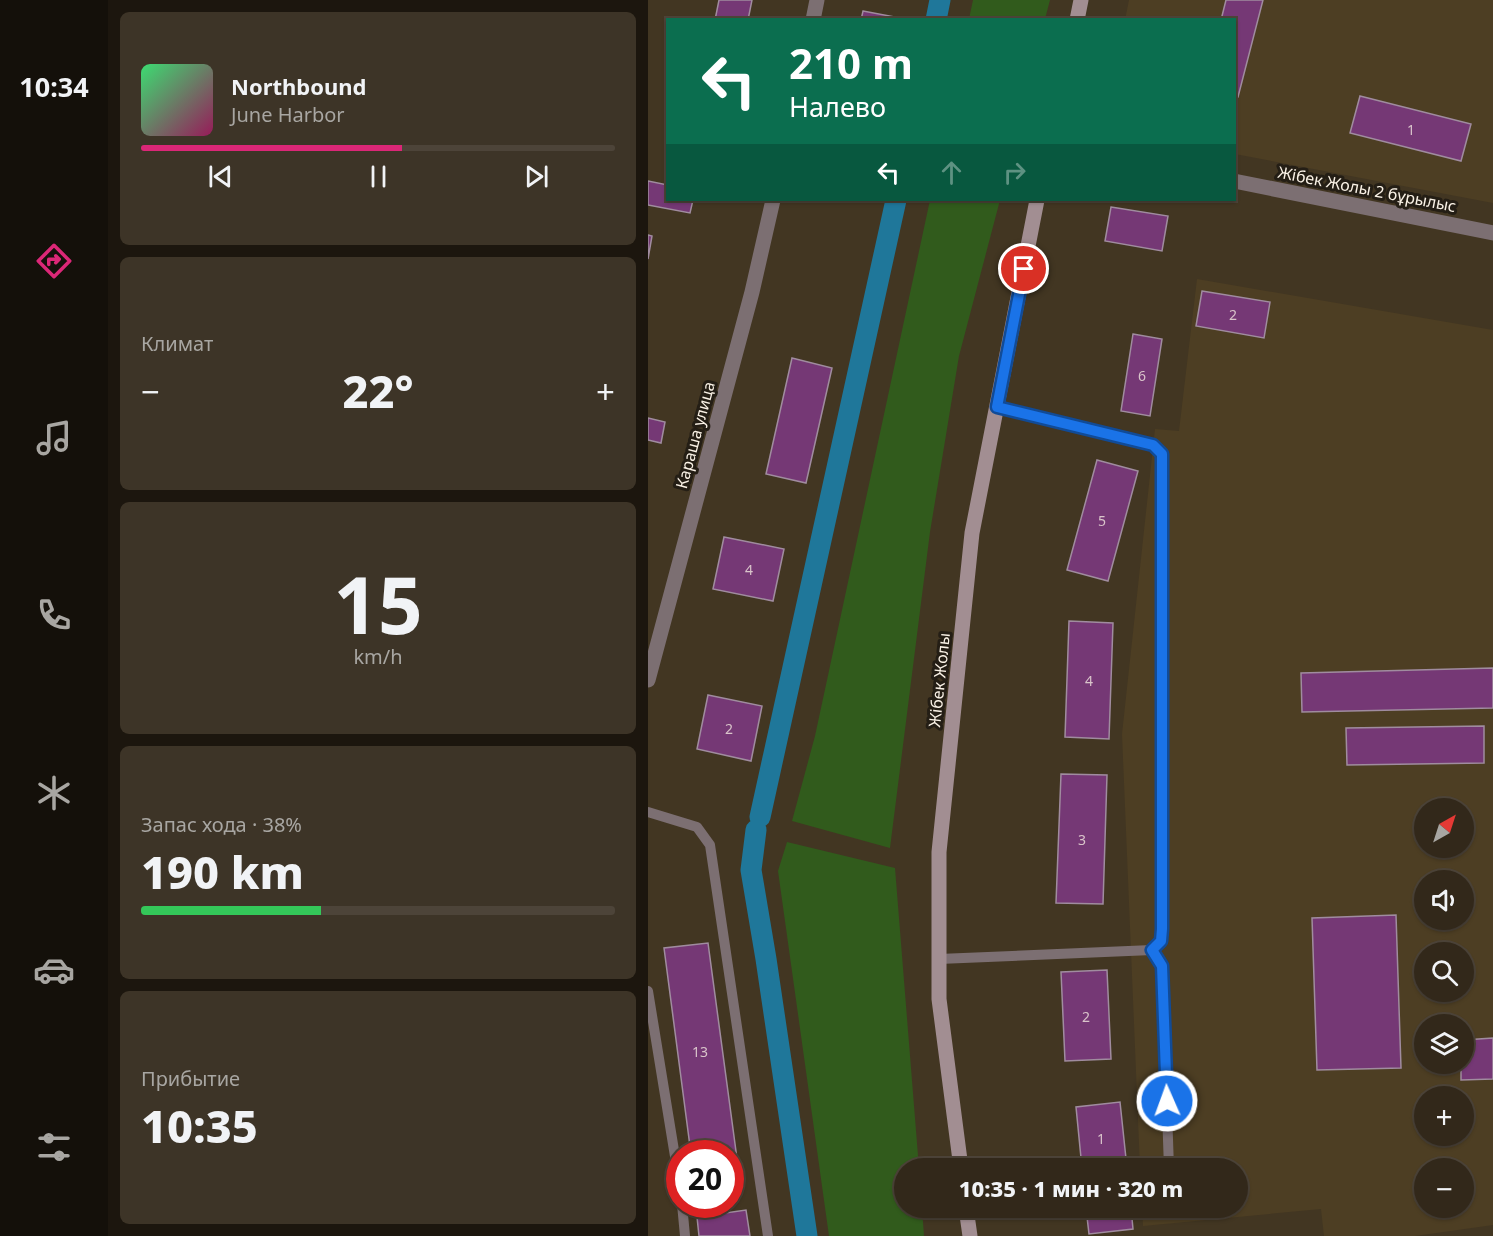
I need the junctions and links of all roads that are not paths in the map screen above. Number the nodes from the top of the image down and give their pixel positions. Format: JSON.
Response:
{"nodes":[{"id":1,"x":817,"y":0,"type":"edge"},
{"id":2,"x":1081,"y":0,"type":"edge"},
{"id":3,"x":813,"y":18,"type":"edge"},
{"id":4,"x":1077,"y":18,"type":"edge"},
{"id":5,"x":1236,"y":181,"type":"edge"},
{"id":6,"x":773,"y":201,"type":"edge"},
{"id":7,"x":1037,"y":201,"type":"edge"},
{"id":8,"x":1493,"y":233,"type":"edge"},
{"id":9,"x":997,"y":407,"type":"junction"},
{"id":10,"x":648,"y":680,"type":"edge"},
{"id":11,"x":648,"y":812,"type":"edge"},
{"id":12,"x":1152,"y":950,"type":"junction"},
{"id":13,"x":939,"y":959,"type":"junction"},
{"id":14,"x":648,"y":991,"type":"edge"},
{"id":15,"x":672,"y":1140,"type":"edge"},
{"id":16,"x":960,"y":1158,"type":"edge"},
{"id":17,"x":1169,"y":1158,"type":"edge"},
{"id":18,"x":683,"y":1218,"type":"edge"},
{"id":19,"x":967,"y":1218,"type":"edge"},
{"id":20,"x":685,"y":1236,"type":"edge"},
{"id":21,"x":768,"y":1236,"type":"edge"},
{"id":22,"x":970,"y":1236,"type":"edge"}],
"edges":[{"from":1,"to":3,"type":"street"},
{"from":2,"to":4,"type":"main road"},
{"from":5,"to":8,"type":"street","name":"Жібек Жолы 2 бұрылыс"},
{"from":6,"to":10,"type":"street","name":"Караша улица"},
{"from":7,"to":9,"type":"main road","name":"Жібек Жолы"},
{"from":9,"to":12,"type":"lane"},
{"from":9,"to":13,"type":"main road","name":"Жібек Жолы"},
{"from":11,"to":21,"type":"lane"},
{"from":12,"to":13,"type":"lane"},
{"from":12,"to":17,"type":"lane"},
{"from":13,"to":16,"type":"main road","name":"Жібек Жолы"},
{"from":14,"to":15,"type":"lane"},
{"from":18,"to":20,"type":"lane"},
{"from":19,"to":22,"type":"main road"}]}
